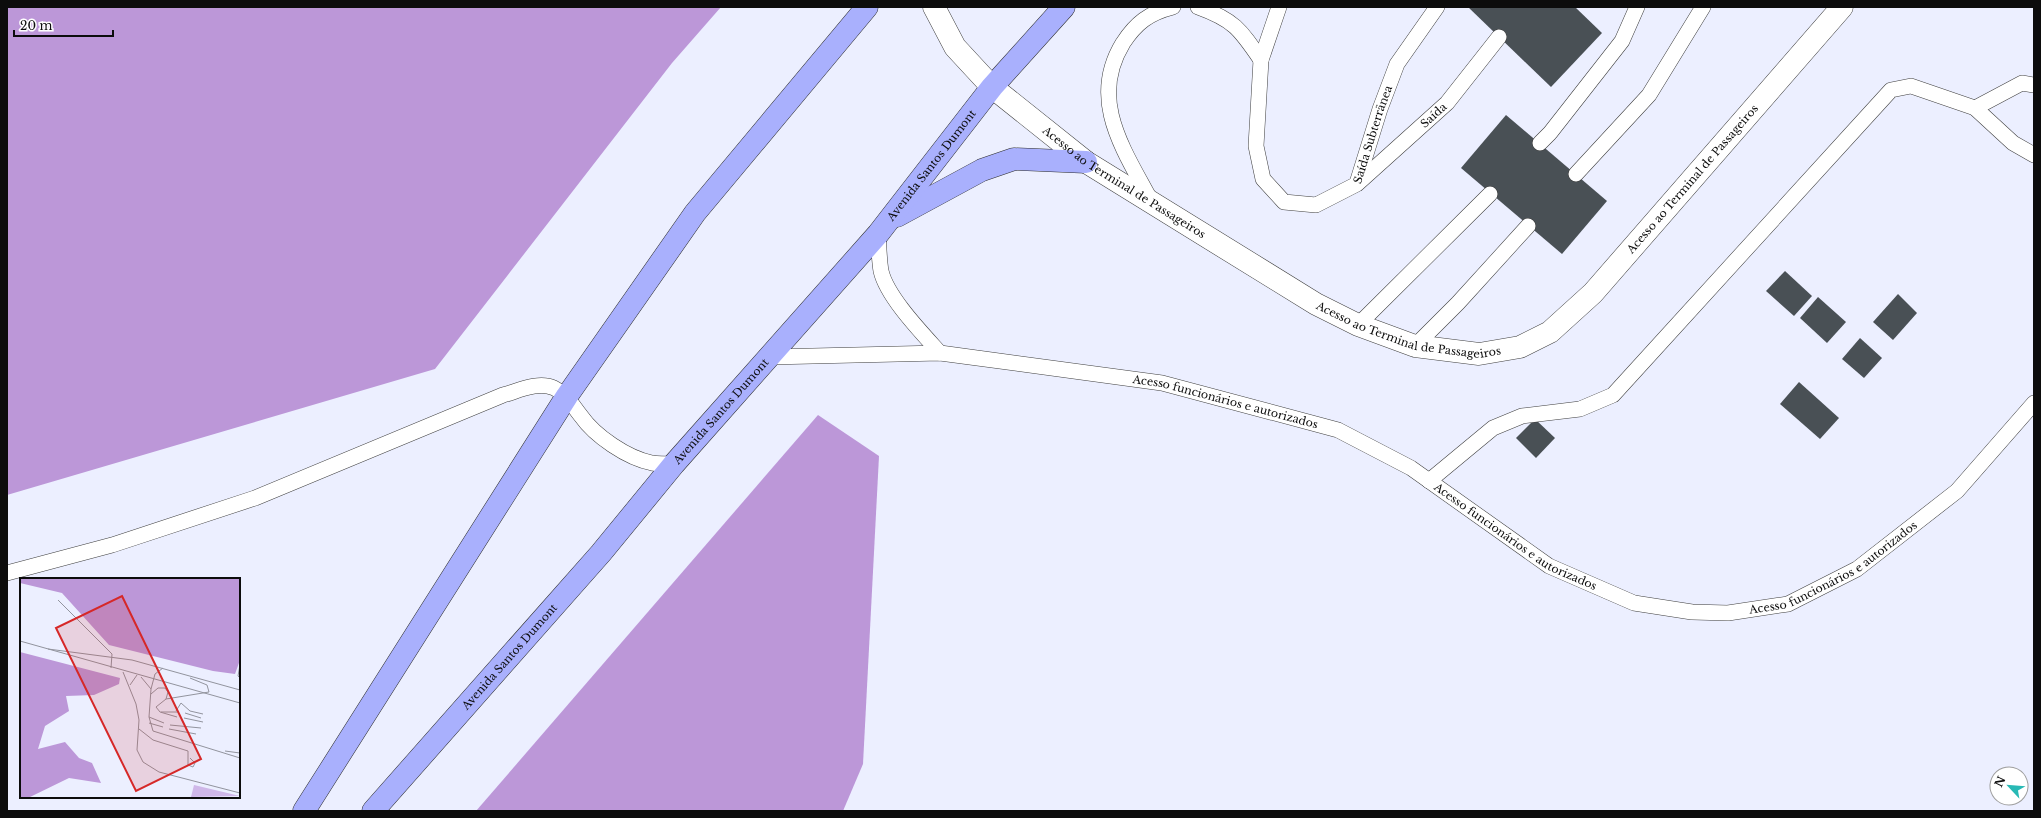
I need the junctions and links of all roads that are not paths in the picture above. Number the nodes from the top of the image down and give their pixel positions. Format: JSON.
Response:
{"nodes":[{"id":1,"x":867,"y":7,"type":"edge"},
{"id":2,"x":934,"y":7,"type":"edge"},
{"id":3,"x":1064,"y":7,"type":"edge"},
{"id":4,"x":1173,"y":7,"type":"edge"},
{"id":5,"x":1198,"y":7,"type":"edge"},
{"id":6,"x":1279,"y":7,"type":"edge"},
{"id":7,"x":1637,"y":7,"type":"edge"},
{"id":8,"x":1703,"y":7,"type":"edge"},
{"id":9,"x":1842,"y":7,"type":"edge"},
{"id":10,"x":1430,"y":9,"type":"edge"},
{"id":11,"x":1499,"y":37,"type":"dead end"},
{"id":12,"x":1261,"y":60,"type":"junction"},
{"id":13,"x":2034,"y":85,"type":"edge"},
{"id":14,"x":992,"y":87,"type":"junction"},
{"id":15,"x":1975,"y":108,"type":"junction"},
{"id":16,"x":1540,"y":143,"type":"dead end"},
{"id":17,"x":2034,"y":155,"type":"edge"},
{"id":18,"x":1086,"y":162,"type":"junction"},
{"id":19,"x":1576,"y":174,"type":"dead end"},
{"id":20,"x":1357,"y":184,"type":"junction"},
{"id":21,"x":1490,"y":194,"type":"dead end"},
{"id":22,"x":1151,"y":201,"type":"junction"},
{"id":23,"x":1528,"y":226,"type":"dead end"},
{"id":24,"x":883,"y":227,"type":"junction"},
{"id":25,"x":1358,"y":324,"type":"junction"},
{"id":26,"x":1415,"y":346,"type":"junction"},
{"id":27,"x":940,"y":353,"type":"junction"},
{"id":28,"x":770,"y":357,"type":"junction"},
{"id":29,"x":567,"y":396,"type":"junction"},
{"id":30,"x":2034,"y":403,"type":"edge"},
{"id":31,"x":674,"y":464,"type":"junction"},
{"id":32,"x":1429,"y":481,"type":"junction"},
{"id":33,"x":7,"y":573,"type":"edge"},
{"id":34,"x":304,"y":811,"type":"edge"},
{"id":35,"x":373,"y":811,"type":"edge"}],
"edges":[{"from":1,"to":29,"type":"main road"},
{"from":2,"to":14,"type":"street","name":"Acesso ao Terminal de Passageiros"},
{"from":3,"to":14,"type":"main road","name":"Avenida Santos Dumont"},
{"from":4,"to":22,"type":"lane"},
{"from":5,"to":12,"type":"lane"},
{"from":6,"to":12,"type":"lane","name":"Saída Subterränea"},
{"from":7,"to":16,"type":"lane"},
{"from":8,"to":19,"type":"lane"},
{"from":9,"to":26,"type":"street","name":"Acesso ao Terminal de Passageiros"},
{"from":10,"to":20,"type":"lane","name":"Saída Subterränea"},
{"from":11,"to":20,"type":"lane","name":"Saída"},
{"from":12,"to":20,"type":"lane","name":"Saída Subterränea"},
{"from":13,"to":15,"type":"lane"},
{"from":14,"to":18,"type":"street","name":"Acesso ao Terminal de Passageiros"},
{"from":14,"to":24,"type":"main road","name":"Avenida Santos Dumont"},
{"from":15,"to":17,"type":"lane"},
{"from":15,"to":32,"type":"lane"},
{"from":18,"to":22,"type":"street","name":"Acesso ao Terminal de Passageiros"},
{"from":18,"to":24,"type":"main road"},
{"from":21,"to":25,"type":"lane"},
{"from":22,"to":25,"type":"street","name":"Acesso ao Terminal de Passageiros"},
{"from":23,"to":26,"type":"lane"},
{"from":24,"to":27,"type":"lane"},
{"from":24,"to":28,"type":"main road","name":"Avenida Santos Dumont"},
{"from":25,"to":26,"type":"street","name":"Acesso ao Terminal de Passageiros"},
{"from":27,"to":28,"type":"lane"},
{"from":27,"to":32,"type":"lane","name":"Acesso funcionários e autorizados"},
{"from":28,"to":31,"type":"main road","name":"Avenida Santos Dumont"},
{"from":29,"to":31,"type":"lane"},
{"from":29,"to":33,"type":"lane"},
{"from":29,"to":34,"type":"main road"},
{"from":30,"to":32,"type":"lane","name":"Acesso funcionários e autorizados"},
{"from":31,"to":35,"type":"main road","name":"Avenida Santos Dumont"}]}
